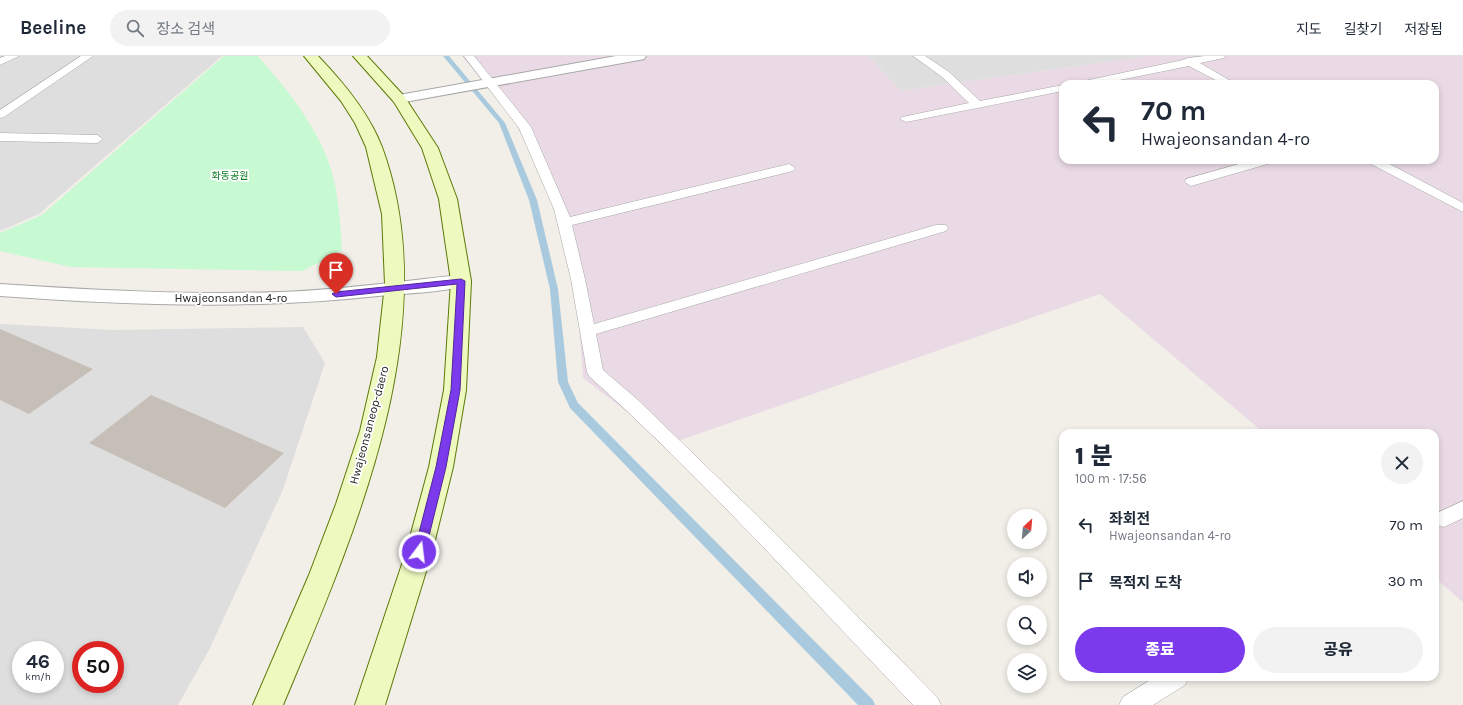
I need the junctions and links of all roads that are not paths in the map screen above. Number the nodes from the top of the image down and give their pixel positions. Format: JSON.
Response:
{"nodes":[{"id":1,"x":14,"y":56,"type":"edge"},
{"id":2,"x":88,"y":56,"type":"edge"},
{"id":3,"x":311,"y":56,"type":"edge"},
{"id":4,"x":360,"y":56,"type":"edge"},
{"id":5,"x":469,"y":56,"type":"edge"},
{"id":6,"x":639,"y":56,"type":"edge"},
{"id":7,"x":918,"y":56,"type":"edge"},
{"id":8,"x":1179,"y":56,"type":"edge"},
{"id":9,"x":1220,"y":56,"type":"edge"},
{"id":10,"x":0,"y":62,"type":"edge"},
{"id":11,"x":1191,"y":63,"type":"junction"},
{"id":12,"x":1104,"y":80,"type":"edge"},
{"id":13,"x":1223,"y":80,"type":"edge"},
{"id":14,"x":486,"y":83,"type":"junction"},
{"id":15,"x":1059,"y":89,"type":"edge"},
{"id":16,"x":399,"y":98,"type":"junction"},
{"id":17,"x":977,"y":104,"type":"junction"},
{"id":18,"x":0,"y":115,"type":"edge"},
{"id":19,"x":906,"y":120,"type":"dead end"},
{"id":20,"x":0,"y":137,"type":"edge"},
{"id":21,"x":97,"y":139,"type":"dead end"},
{"id":22,"x":1253,"y":164,"type":"edge"},
{"id":23,"x":1380,"y":164,"type":"edge"},
{"id":24,"x":788,"y":168,"type":"dead end"},
{"id":25,"x":1191,"y":182,"type":"dead end"},
{"id":26,"x":1463,"y":208,"type":"edge"},
{"id":27,"x":564,"y":223,"type":"junction"},
{"id":28,"x":940,"y":228,"type":"dead end"},
{"id":29,"x":461,"y":281,"type":"junction"},
{"id":30,"x":395,"y":288,"type":"junction"},
{"id":31,"x":0,"y":290,"type":"edge"},
{"id":32,"x":587,"y":331,"type":"junction"},
{"id":33,"x":1463,"y":509,"type":"edge"},
{"id":34,"x":1444,"y":519,"type":"dead end"},
{"id":35,"x":1170,"y":681,"type":"edge"},
{"id":36,"x":268,"y":705,"type":"edge"},
{"id":37,"x":370,"y":705,"type":"edge"},
{"id":38,"x":929,"y":705,"type":"edge"},
{"id":39,"x":1131,"y":705,"type":"edge"}],
"edges":[{"from":1,"to":10,"type":"lane"},
{"from":2,"to":18,"type":"lane"},
{"from":3,"to":30,"type":"main road","name":"Hwajeonsaneop-daero"},
{"from":4,"to":16,"type":"main road"},
{"from":5,"to":14,"type":"lane"},
{"from":6,"to":14,"type":"street"},
{"from":7,"to":17,"type":"lane"},
{"from":8,"to":11,"type":"lane"},
{"from":9,"to":11,"type":"lane"},
{"from":11,"to":12,"type":"lane"},
{"from":11,"to":13,"type":"lane"},
{"from":14,"to":16,"type":"street"},
{"from":14,"to":27,"type":"lane"},
{"from":15,"to":17,"type":"lane"},
{"from":16,"to":29,"type":"main road"},
{"from":17,"to":19,"type":"lane"},
{"from":20,"to":21,"type":"lane"},
{"from":22,"to":25,"type":"lane"},
{"from":23,"to":26,"type":"lane"},
{"from":24,"to":27,"type":"lane"},
{"from":27,"to":32,"type":"lane"},
{"from":28,"to":32,"type":"lane"},
{"from":29,"to":30,"type":"street","name":"Hwajeonsandan 4-ro"},
{"from":29,"to":37,"type":"main road"},
{"from":30,"to":31,"type":"street","name":"Hwajeonsandan 4-ro"},
{"from":30,"to":36,"type":"main road","name":"Hwajeonsaneop-daero"},
{"from":32,"to":38,"type":"lane"},
{"from":33,"to":34,"type":"lane"},
{"from":35,"to":39,"type":"lane"}]}
